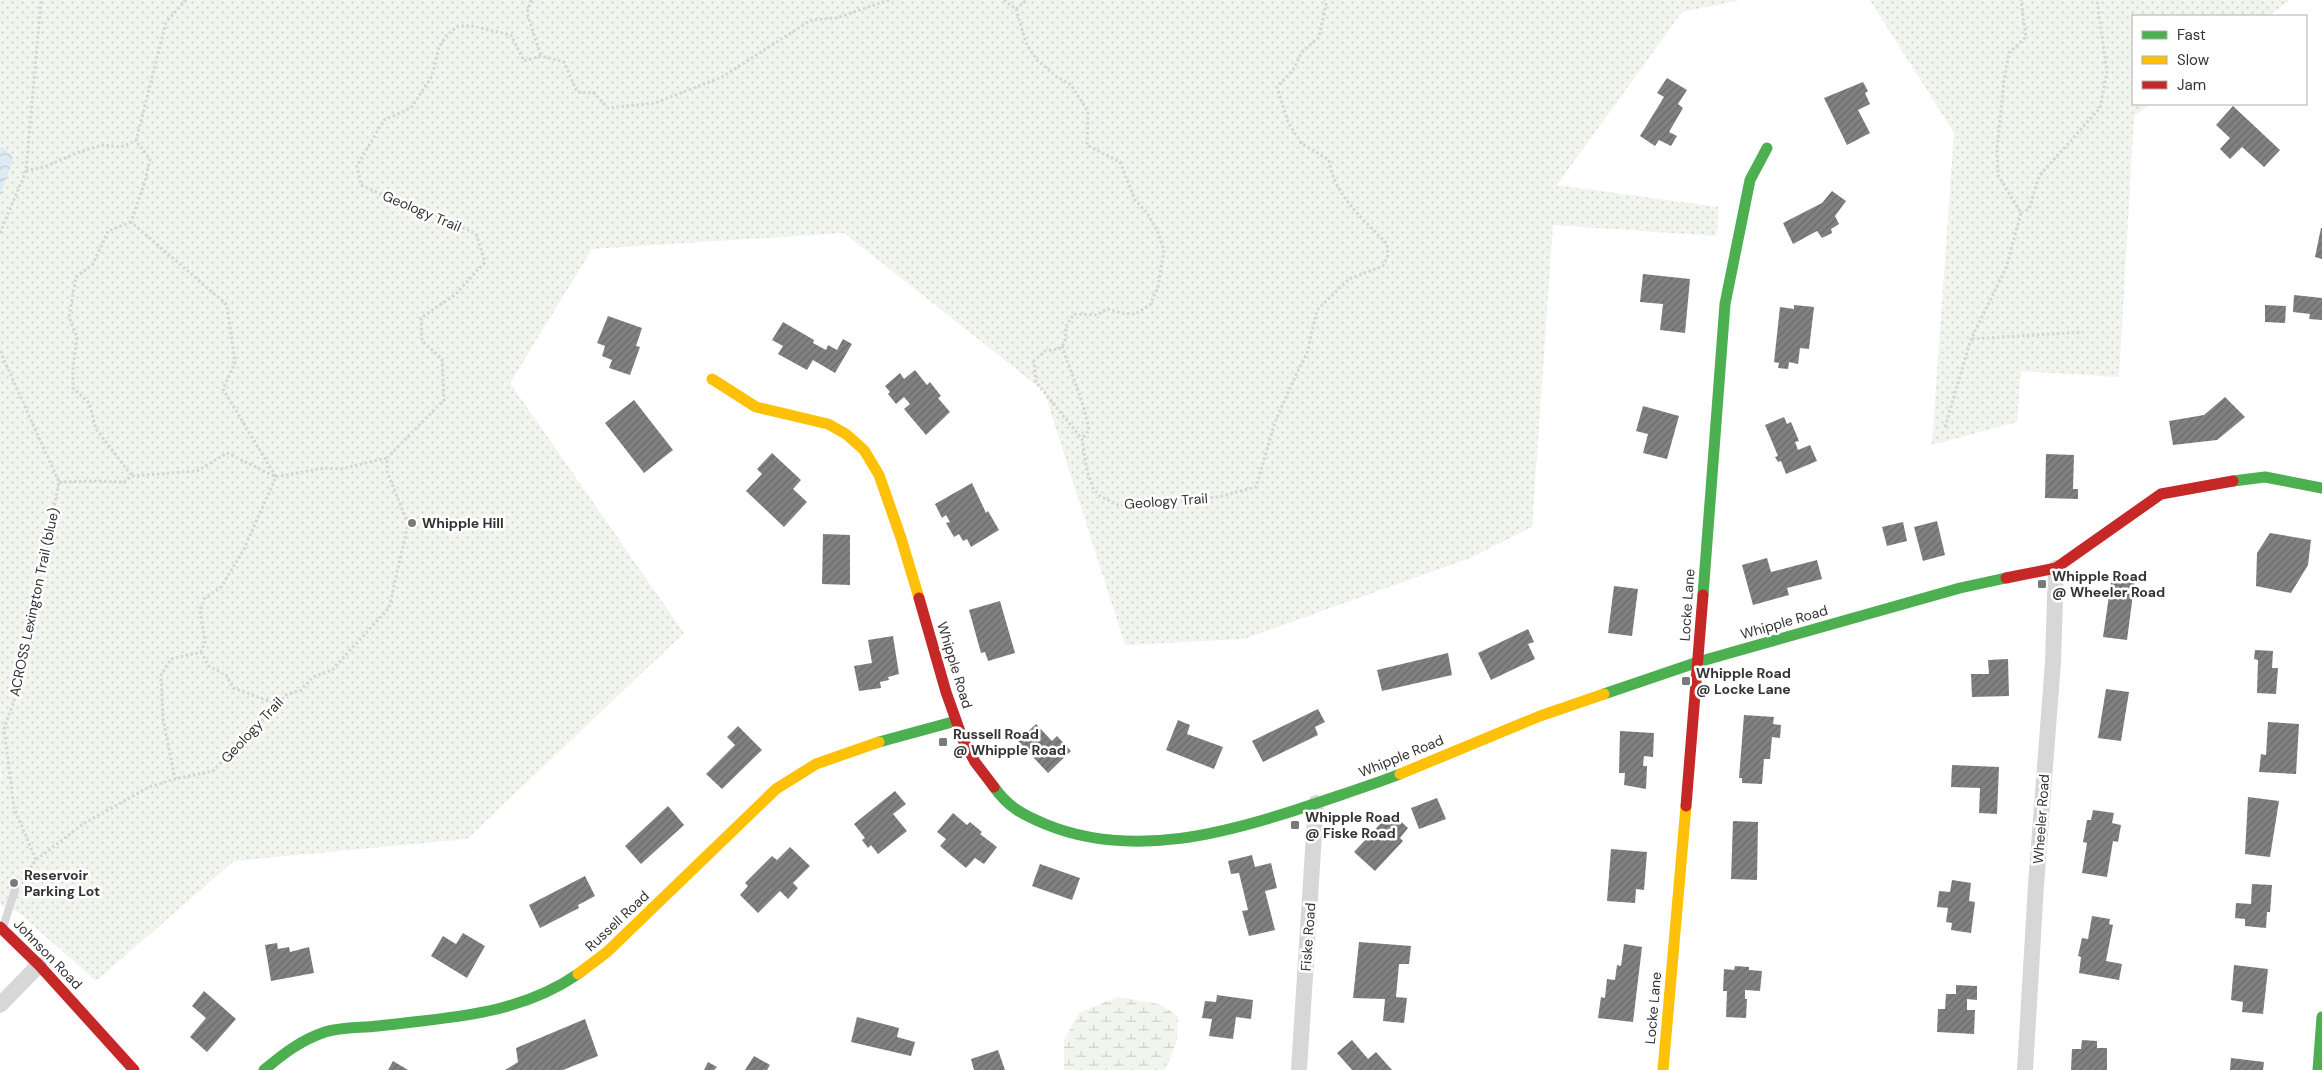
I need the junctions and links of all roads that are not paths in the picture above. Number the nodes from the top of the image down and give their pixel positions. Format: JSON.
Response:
{"nodes":[{"id":1,"x":1767,"y":148,"type":"dead end"},
{"id":2,"x":712,"y":379,"type":"dead end"},
{"id":3,"x":2322,"y":488,"type":"edge"},
{"id":4,"x":2056,"y":568,"type":"junction"},
{"id":5,"x":1698,"y":662,"type":"junction"},
{"id":6,"x":956,"y":721,"type":"junction"},
{"id":7,"x":1316,"y":803,"type":"junction"},
{"id":8,"x":15,"y":890,"type":"dead end"},
{"id":9,"x":1,"y":928,"type":"edge"},
{"id":10,"x":39,"y":965,"type":"junction"},
{"id":11,"x":0,"y":1005,"type":"edge"},
{"id":12,"x":2322,"y":1017,"type":"edge"},
{"id":13,"x":134,"y":1070,"type":"edge"},
{"id":14,"x":264,"y":1070,"type":"edge"},
{"id":15,"x":1299,"y":1070,"type":"edge"},
{"id":16,"x":1663,"y":1070,"type":"edge"},
{"id":17,"x":2025,"y":1070,"type":"edge"},
{"id":18,"x":2318,"y":1070,"type":"edge"}],
"edges":[{"from":1,"to":5,"type":"street","name":"Locke Lane"},
{"from":2,"to":6,"type":"street","name":"Whipple Road"},
{"from":3,"to":4,"type":"street","name":"Whipple Road"},
{"from":4,"to":5,"type":"street","name":"Whipple Road"},
{"from":4,"to":17,"type":"street","name":"Wheeler Road"},
{"from":5,"to":7,"type":"street","name":"Whipple Road"},
{"from":5,"to":16,"type":"street","name":"Locke Lane"},
{"from":6,"to":7,"type":"street","name":"Whipple Road"},
{"from":6,"to":14,"type":"street","name":"Russell Road"},
{"from":7,"to":15,"type":"street","name":"Fiske Road"},
{"from":8,"to":9,"type":"lane"},
{"from":9,"to":10,"type":"street","name":"Johnson Road"},
{"from":10,"to":11,"type":"street"},
{"from":10,"to":13,"type":"street","name":"Johnson Road"},
{"from":12,"to":18,"type":"street"}]}
